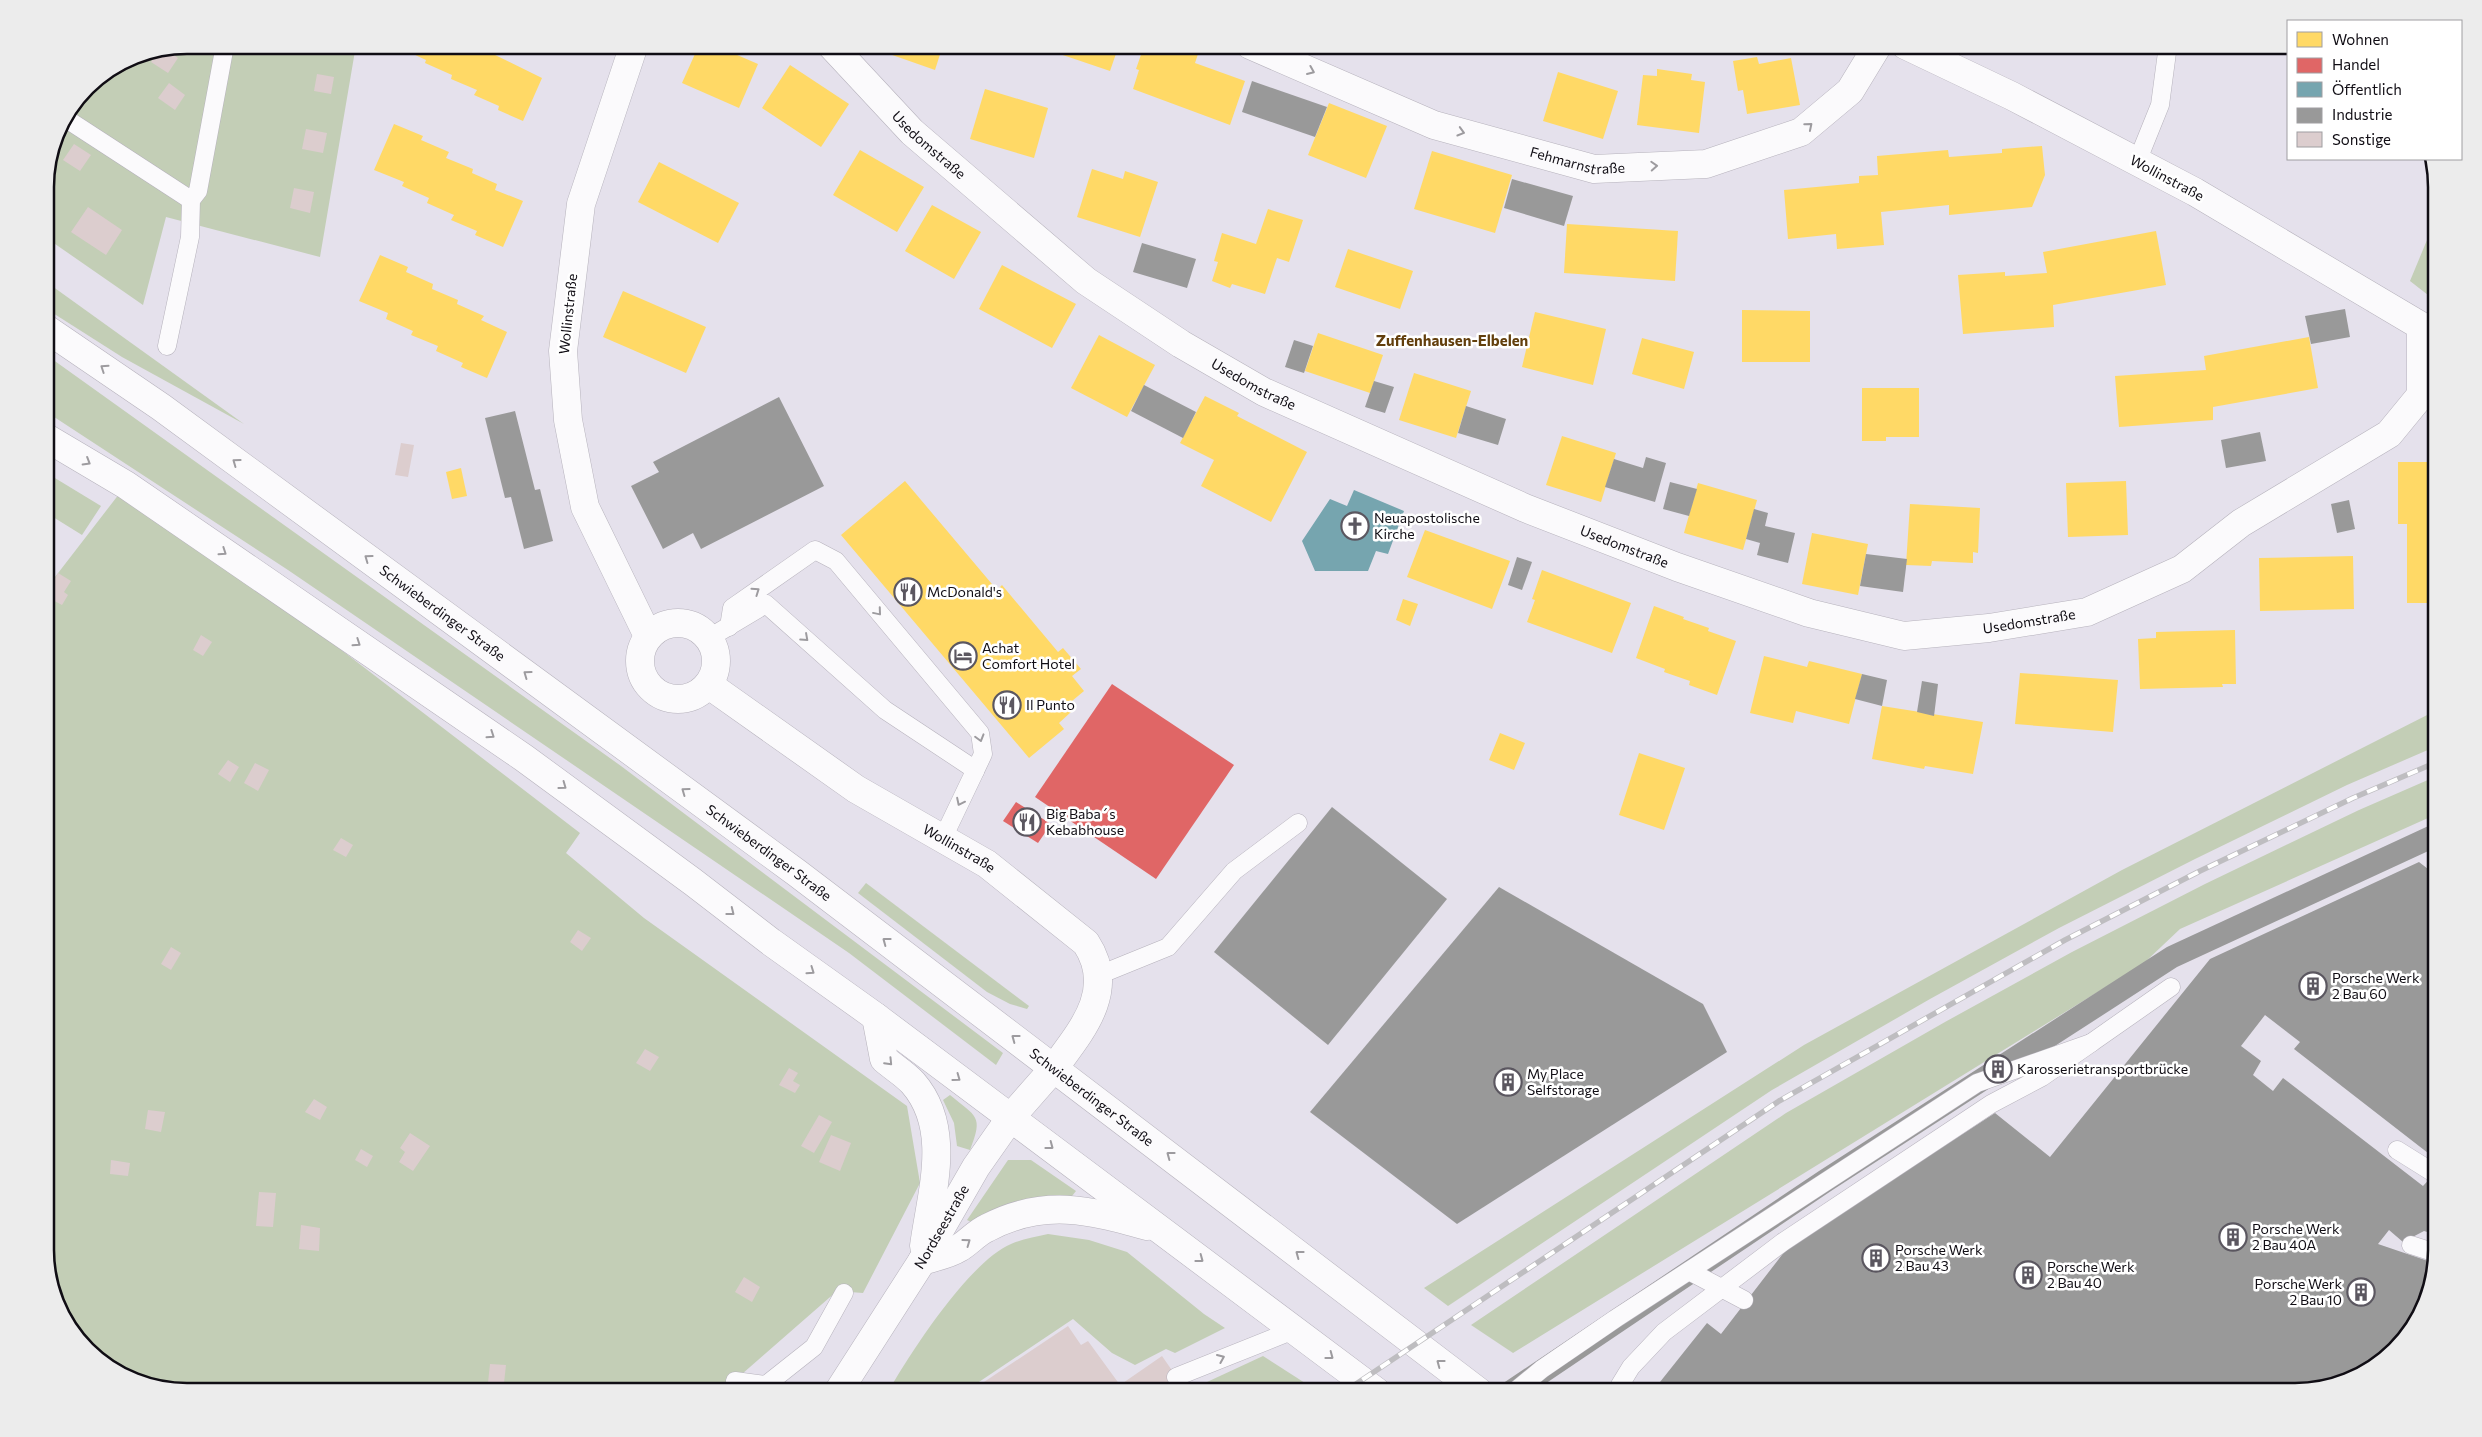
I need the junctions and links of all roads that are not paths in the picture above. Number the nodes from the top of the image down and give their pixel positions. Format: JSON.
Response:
{"nodes":[{"id":1,"x":223,"y":54,"type":"edge"},
{"id":2,"x":631,"y":54,"type":"edge"},
{"id":3,"x":839,"y":54,"type":"edge"},
{"id":4,"x":1271,"y":54,"type":"edge"},
{"id":5,"x":1873,"y":54,"type":"edge"},
{"id":6,"x":1924,"y":54,"type":"edge"},
{"id":7,"x":2167,"y":54,"type":"edge"},
{"id":8,"x":71,"y":121,"type":"edge"},
{"id":9,"x":2137,"y":162,"type":"junction"},
{"id":10,"x":191,"y":200,"type":"junction"},
{"id":11,"x":2421,"y":326,"type":"joint"},
{"id":12,"x":54,"y":334,"type":"edge"},
{"id":13,"x":167,"y":346,"type":"dead end"},
{"id":14,"x":54,"y":442,"type":"edge"},
{"id":15,"x":719,"y":633,"type":"junction"},
{"id":16,"x":648,"y":636,"type":"junction"},
{"id":17,"x":709,"y":684,"type":"junction"},
{"id":18,"x":975,"y":771,"type":"junction"},
{"id":19,"x":1298,"y":824,"type":"dead end"},
{"id":20,"x":943,"y":838,"type":"junction"},
{"id":21,"x":1099,"y":975,"type":"junction"},
{"id":22,"x":2171,"y":987,"type":"dead end"},
{"id":23,"x":876,"y":1017,"type":"junction"},
{"id":24,"x":2091,"y":1043,"type":"junction"},
{"id":25,"x":1054,"y":1068,"type":"junction"},
{"id":26,"x":1011,"y":1117,"type":"junction"},
{"id":27,"x":2397,"y":1150,"type":"dead end"},
{"id":28,"x":2428,"y":1169,"type":"edge"},
{"id":29,"x":1161,"y":1230,"type":"junction"},
{"id":30,"x":2411,"y":1245,"type":"dead end"},
{"id":31,"x":2428,"y":1250,"type":"edge"},
{"id":32,"x":922,"y":1261,"type":"junction"},
{"id":33,"x":1689,"y":1271,"type":"junction"},
{"id":34,"x":844,"y":1294,"type":"dead end"},
{"id":35,"x":1744,"y":1300,"type":"dead end"},
{"id":36,"x":1294,"y":1330,"type":"junction"},
{"id":37,"x":1176,"y":1377,"type":"dead end"},
{"id":38,"x":735,"y":1381,"type":"dead end"},
{"id":39,"x":745,"y":1383,"type":"edge"},
{"id":40,"x":780,"y":1383,"type":"edge"},
{"id":41,"x":844,"y":1383,"type":"edge"},
{"id":42,"x":1365,"y":1383,"type":"edge"},
{"id":43,"x":1467,"y":1383,"type":"edge"},
{"id":44,"x":1524,"y":1383,"type":"edge"},
{"id":45,"x":1621,"y":1383,"type":"edge"}],
"edges":[{"from":1,"to":10,"type":"lane"},
{"from":2,"to":16,"type":"street","name":"Wollinstraße"},
{"from":3,"to":11,"type":"street","name":"Usedomstraße"},
{"from":4,"to":5,"type":"street","name":"Fehmarnstraße","one_way":true},
{"from":6,"to":9,"type":"street","name":"Wollinstraße"},
{"from":7,"to":9,"type":"lane"},
{"from":8,"to":10,"type":"lane"},
{"from":9,"to":11,"type":"street","name":"Wollinstraße"},
{"from":10,"to":13,"type":"lane"},
{"from":25,"to":12,"type":"street","name":"Schwieberdinger Straße","one_way":true},
{"from":14,"to":23,"type":"street","one_way":true},
{"from":15,"to":16,"type":"street"},
{"from":15,"to":17,"type":"street"},
{"from":15,"to":18,"type":"lane","one_way":true},
{"from":15,"to":18,"type":"lane","one_way":true},
{"from":16,"to":17,"type":"street"},
{"from":17,"to":20,"type":"street","name":"Wollinstraße"},
{"from":18,"to":20,"type":"lane","one_way":true},
{"from":19,"to":21,"type":"lane"},
{"from":20,"to":21,"type":"street","name":"Wollinstraße"},
{"from":21,"to":25,"type":"street","name":"Wollinstraße"},
{"from":22,"to":24,"type":"lane"},
{"from":23,"to":26,"type":"street","one_way":true},
{"from":23,"to":32,"type":"street","one_way":true},
{"from":24,"to":33,"type":"lane"},
{"from":24,"to":45,"type":"lane"},
{"from":25,"to":26,"type":"street","name":"Nordseestraße"},
{"from":43,"to":25,"type":"street","name":"Schwieberdinger Straße","one_way":true},
{"from":26,"to":29,"type":"street","one_way":true},
{"from":26,"to":32,"type":"street","name":"Nordseestraße"},
{"from":27,"to":28,"type":"lane"},
{"from":32,"to":29,"type":"street","one_way":true},
{"from":29,"to":36,"type":"street","one_way":true},
{"from":30,"to":31,"type":"lane"},
{"from":32,"to":41,"type":"street","name":"Nordseestraße"},
{"from":33,"to":35,"type":"lane"},
{"from":33,"to":44,"type":"lane"},
{"from":34,"to":40,"type":"lane"},
{"from":37,"to":36,"type":"lane","one_way":true},
{"from":36,"to":42,"type":"street","one_way":true},
{"from":38,"to":39,"type":"lane"}]}
